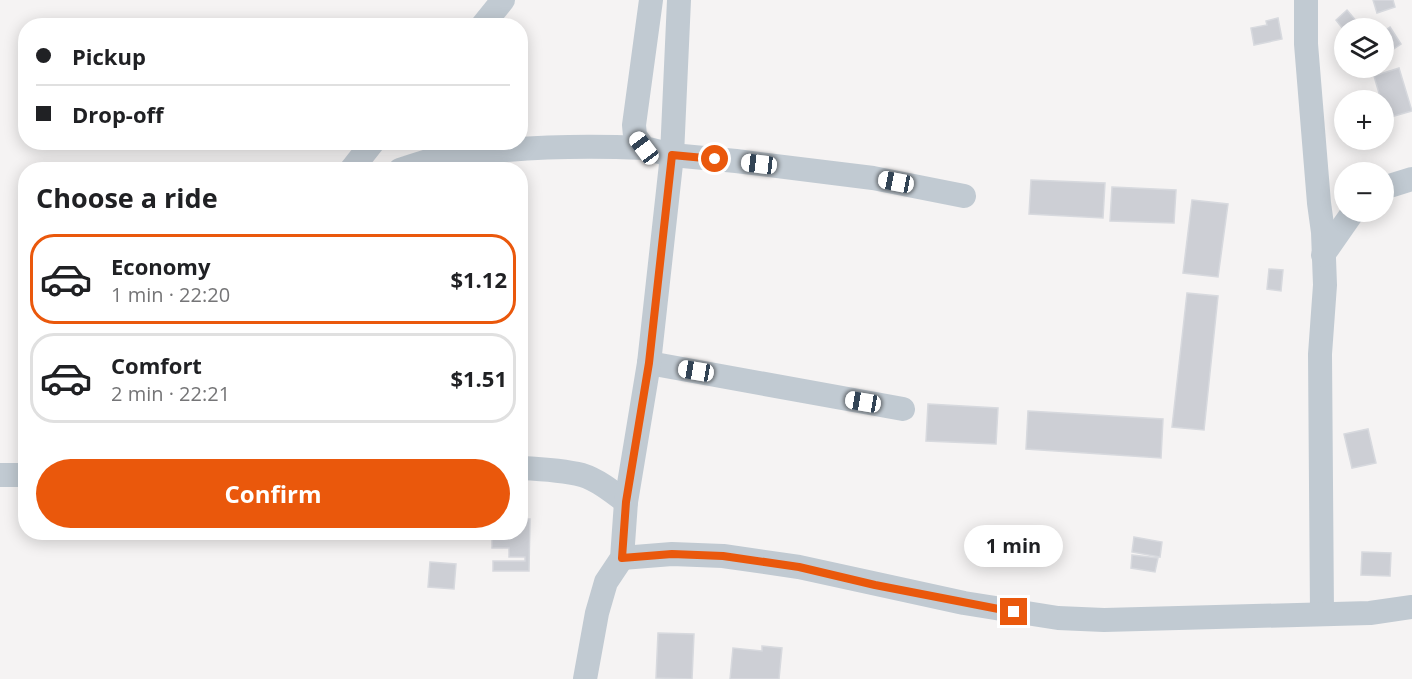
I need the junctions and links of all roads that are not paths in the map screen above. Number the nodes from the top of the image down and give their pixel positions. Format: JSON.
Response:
{"nodes":[{"id":1,"x":503,"y":0,"type":"edge"},
{"id":2,"x":651,"y":0,"type":"edge"},
{"id":3,"x":679,"y":0,"type":"edge"},
{"id":4,"x":1306,"y":0,"type":"edge"},
{"id":5,"x":488,"y":18,"type":"edge"},
{"id":6,"x":644,"y":148,"type":"junction"},
{"id":7,"x":528,"y":149,"type":"edge"},
{"id":8,"x":367,"y":150,"type":"edge"},
{"id":9,"x":514,"y":150,"type":"edge"},
{"id":10,"x":672,"y":155,"type":"junction"},
{"id":11,"x":357,"y":162,"type":"edge"},
{"id":12,"x":428,"y":162,"type":"edge"},
{"id":13,"x":964,"y":196,"type":"dead end"},
{"id":14,"x":1334,"y":199,"type":"edge"},
{"id":15,"x":1319,"y":203,"type":"junction"},
{"id":16,"x":1346,"y":222,"type":"edge"},
{"id":17,"x":1323,"y":255,"type":"junction"},
{"id":18,"x":649,"y":363,"type":"junction"},
{"id":19,"x":903,"y":409,"type":"dead end"},
{"id":20,"x":528,"y":468,"type":"edge"},
{"id":21,"x":0,"y":475,"type":"edge"},
{"id":22,"x":18,"y":475,"type":"edge"},
{"id":23,"x":626,"y":502,"type":"junction"},
{"id":24,"x":622,"y":558,"type":"junction"},
{"id":25,"x":1411,"y":610,"type":"edge"},
{"id":26,"x":1323,"y":614,"type":"junction"},
{"id":27,"x":585,"y":679,"type":"edge"}],
"edges":[{"from":1,"to":5,"type":"street"},
{"from":2,"to":6,"type":"street"},
{"from":3,"to":10,"type":"street"},
{"from":4,"to":15,"type":"street"},
{"from":6,"to":7,"type":"street"},
{"from":6,"to":10,"type":"street"},
{"from":8,"to":11,"type":"street"},
{"from":9,"to":12,"type":"street"},
{"from":10,"to":13,"type":"street"},
{"from":10,"to":18,"type":"street"},
{"from":14,"to":15,"type":"street"},
{"from":15,"to":17,"type":"street"},
{"from":16,"to":17,"type":"street"},
{"from":17,"to":26,"type":"street"},
{"from":18,"to":19,"type":"street"},
{"from":18,"to":23,"type":"street"},
{"from":20,"to":23,"type":"street"},
{"from":21,"to":22,"type":"street"},
{"from":23,"to":24,"type":"street"},
{"from":24,"to":26,"type":"street"},
{"from":24,"to":27,"type":"street"},
{"from":25,"to":26,"type":"street"}]}
